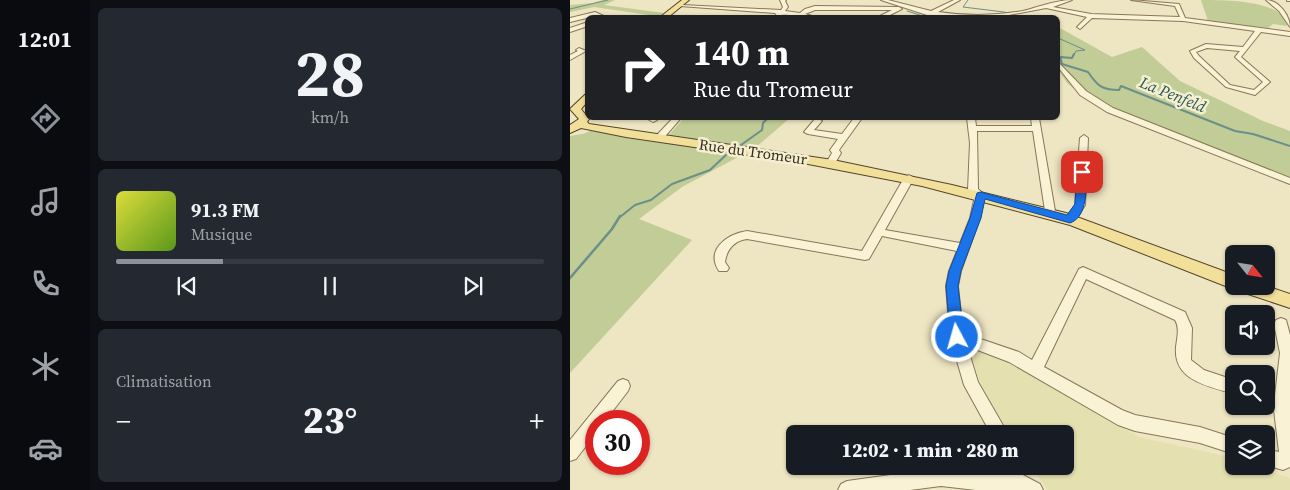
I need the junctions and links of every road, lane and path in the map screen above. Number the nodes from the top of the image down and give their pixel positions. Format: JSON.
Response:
{"nodes":[{"id":1,"x":784,"y":0,"type":"edge"},
{"id":2,"x":883,"y":0,"type":"edge"},
{"id":3,"x":958,"y":0,"type":"edge"},
{"id":4,"x":1070,"y":0,"type":"edge"},
{"id":5,"x":1268,"y":0,"type":"edge"},
{"id":6,"x":686,"y":2,"type":"edge"},
{"id":7,"x":1130,"y":4,"type":"edge"},
{"id":8,"x":902,"y":8,"type":"junction"},
{"id":9,"x":1047,"y":8,"type":"junction"},
{"id":10,"x":782,"y":12,"type":"junction"},
{"id":11,"x":1017,"y":13,"type":"joint"},
{"id":12,"x":667,"y":15,"type":"edge"},
{"id":13,"x":776,"y":15,"type":"edge"},
{"id":14,"x":794,"y":15,"type":"edge"},
{"id":15,"x":800,"y":15,"type":"edge"},
{"id":16,"x":887,"y":15,"type":"edge"},
{"id":17,"x":928,"y":15,"type":"edge"},
{"id":18,"x":934,"y":15,"type":"edge"},
{"id":19,"x":1003,"y":15,"type":"edge"},
{"id":20,"x":585,"y":16,"type":"edge"},
{"id":21,"x":1092,"y":16,"type":"junction"},
{"id":22,"x":1125,"y":18,"type":"junction"},
{"id":23,"x":1183,"y":19,"type":"junction"},
{"id":24,"x":570,"y":20,"type":"edge"},
{"id":25,"x":585,"y":25,"type":"edge"},
{"id":26,"x":1290,"y":25,"type":"edge"},
{"id":27,"x":1080,"y":27,"type":"dead end"},
{"id":28,"x":570,"y":30,"type":"edge"},
{"id":29,"x":1259,"y":30,"type":"junction"},
{"id":30,"x":1290,"y":34,"type":"edge"},
{"id":31,"x":1243,"y":49,"type":"junction"},
{"id":32,"x":579,"y":50,"type":"dead end"},
{"id":33,"x":570,"y":58,"type":"edge"},
{"id":34,"x":1060,"y":66,"type":"edge"},
{"id":35,"x":585,"y":91,"type":"edge"},
{"id":36,"x":585,"y":98,"type":"edge"},
{"id":37,"x":570,"y":107,"type":"edge"},
{"id":38,"x":577,"y":116,"type":"edge"},
{"id":39,"x":675,"y":120,"type":"edge"},
{"id":40,"x":856,"y":120,"type":"edge"},
{"id":41,"x":971,"y":120,"type":"edge"},
{"id":42,"x":1035,"y":120,"type":"edge"},
{"id":43,"x":818,"y":121,"type":"dead end"},
{"id":44,"x":972,"y":128,"type":"junction"},
{"id":45,"x":596,"y":129,"type":"junction"},
{"id":46,"x":1037,"y":129,"type":"junction"},
{"id":47,"x":570,"y":130,"type":"edge"},
{"id":48,"x":843,"y":137,"type":"junction"},
{"id":49,"x":1084,"y":138,"type":"dead end"},
{"id":50,"x":658,"y":139,"type":"junction"},
{"id":51,"x":831,"y":163,"type":"junction"},
{"id":52,"x":909,"y":178,"type":"junction"},
{"id":53,"x":1290,"y":181,"type":"edge"},
{"id":54,"x":977,"y":192,"type":"junction"},
{"id":55,"x":1050,"y":211,"type":"junction"},
{"id":56,"x":1070,"y":220,"type":"junction"},
{"id":57,"x":878,"y":232,"type":"junction"},
{"id":58,"x":965,"y":248,"type":"junction"},
{"id":59,"x":723,"y":268,"type":"dead end"},
{"id":60,"x":1225,"y":279,"type":"edge"},
{"id":61,"x":1272,"y":295,"type":"edge"},
{"id":62,"x":1290,"y":301,"type":"edge"},
{"id":63,"x":1281,"y":324,"type":"dead end"},
{"id":64,"x":957,"y":337,"type":"junction"},
{"id":65,"x":1035,"y":370,"type":"junction"},
{"id":66,"x":1225,"y":385,"type":"edge"},
{"id":67,"x":623,"y":386,"type":"dead end"},
{"id":68,"x":1275,"y":403,"type":"edge"},
{"id":69,"x":1281,"y":405,"type":"junction"},
{"id":70,"x":995,"y":425,"type":"edge"},
{"id":71,"x":1225,"y":443,"type":"edge"},
{"id":72,"x":570,"y":453,"type":"edge"},
{"id":73,"x":1275,"y":460,"type":"edge"},
{"id":74,"x":1003,"y":479,"type":"edge"},
{"id":75,"x":850,"y":490,"type":"edge"},
{"id":76,"x":1034,"y":490,"type":"edge"}],
"edges":[{"from":1,"to":10,"type":"street"},
{"from":2,"to":8,"type":"street"},
{"from":3,"to":18,"type":"street"},
{"from":4,"to":9,"type":"street"},
{"from":5,"to":26,"type":"street"},
{"from":6,"to":10,"type":"street"},
{"from":6,"to":12,"type":"main road"},
{"from":7,"to":22,"type":"street"},
{"from":7,"to":23,"type":"street"},
{"from":8,"to":15,"type":"street"},
{"from":8,"to":16,"type":"street"},
{"from":8,"to":17,"type":"street"},
{"from":9,"to":11,"type":"street"},
{"from":9,"to":21,"type":"street"},
{"from":10,"to":13,"type":"street"},
{"from":10,"to":14,"type":"street"},
{"from":11,"to":19,"type":"street"},
{"from":20,"to":24,"type":"street"},
{"from":21,"to":22,"type":"street"},
{"from":21,"to":27,"type":"street"},
{"from":22,"to":23,"type":"street"},
{"from":23,"to":29,"type":"street"},
{"from":25,"to":28,"type":"street"},
{"from":29,"to":30,"type":"street"},
{"from":29,"to":31,"type":"street"},
{"from":31,"to":31,"type":"street"},
{"from":32,"to":33,"type":"street"},
{"from":34,"to":53,"type":"street"},
{"from":35,"to":37,"type":"main road"},
{"from":36,"to":38,"type":"main road"},
{"from":38,"to":45,"type":"main road","name":"Rue du Tromeur"},
{"from":38,"to":47,"type":"main road"},
{"from":39,"to":50,"type":"street"},
{"from":40,"to":48,"type":"street"},
{"from":41,"to":44,"type":"street"},
{"from":42,"to":46,"type":"street"},
{"from":43,"to":48,"type":"street"},
{"from":44,"to":46,"type":"street"},
{"from":44,"to":54,"type":"street"},
{"from":45,"to":47,"type":"main road","name":"Rue du Tromeur"},
{"from":45,"to":50,"type":"main road","name":"Rue du Tromeur"},
{"from":46,"to":55,"type":"street"},
{"from":48,"to":51,"type":"street"},
{"from":49,"to":56,"type":"street"},
{"from":50,"to":51,"type":"main road","name":"Rue du Tromeur"},
{"from":51,"to":52,"type":"main road","name":"Rue du Tromeur"},
{"from":52,"to":54,"type":"main road","name":"Rue du Tromeur"},
{"from":52,"to":57,"type":"street"},
{"from":54,"to":55,"type":"main road","name":"Rue du Tromeur"},
{"from":54,"to":56,"type":"main road","name":"Rue du Tromeur"},
{"from":54,"to":58,"type":"street"},
{"from":55,"to":56,"type":"main road","name":"Rue du Tromeur"},
{"from":56,"to":60,"type":"main road","name":"Rue du Tromeur"},
{"from":57,"to":58,"type":"street"},
{"from":57,"to":59,"type":"street"},
{"from":58,"to":64,"type":"street"},
{"from":61,"to":62,"type":"main road"},
{"from":63,"to":69,"type":"street"},
{"from":64,"to":65,"type":"street"},
{"from":64,"to":70,"type":"street"},
{"from":65,"to":66,"type":"street"},
{"from":65,"to":71,"type":"street"},
{"from":67,"to":72,"type":"street"},
{"from":68,"to":69,"type":"street"},
{"from":69,"to":73,"type":"street"},
{"from":74,"to":75,"type":"street"},
{"from":74,"to":76,"type":"street"}]}
